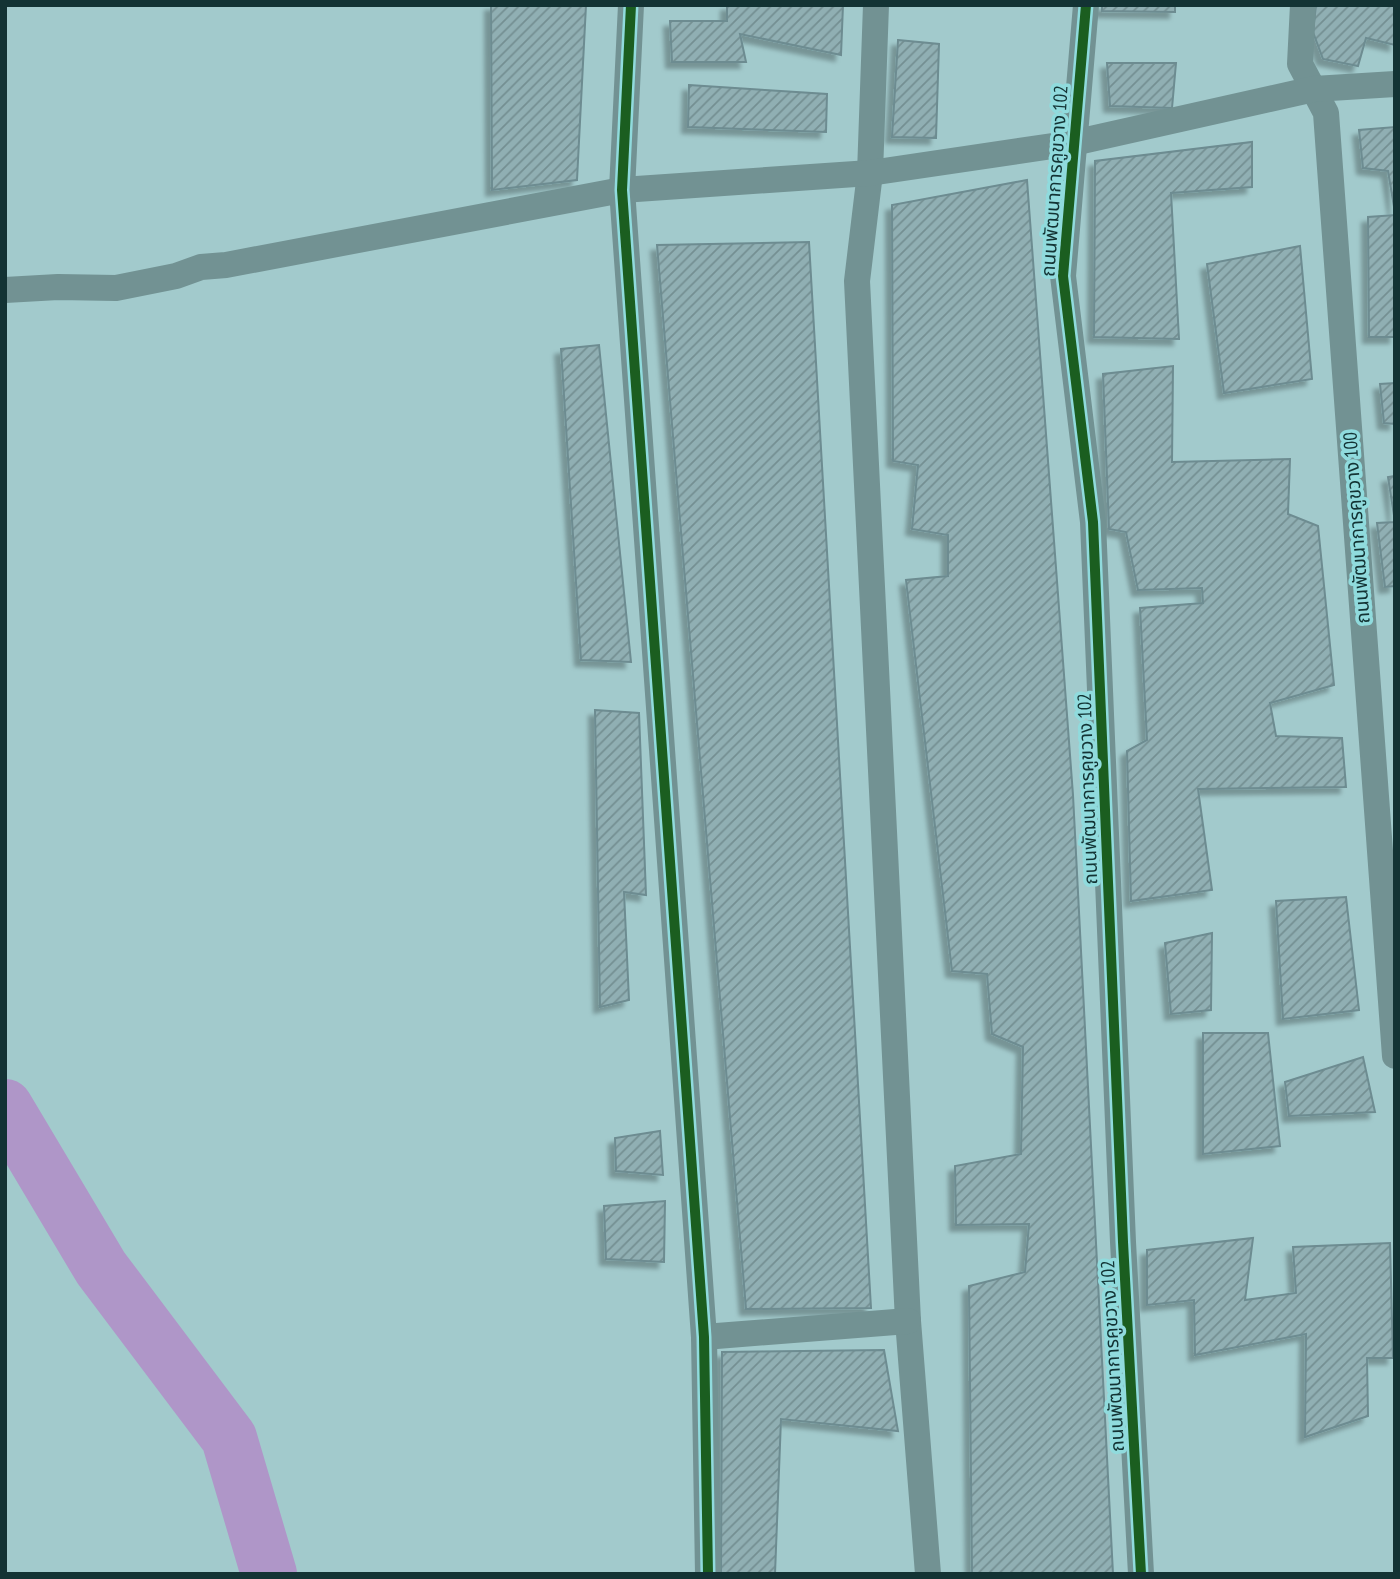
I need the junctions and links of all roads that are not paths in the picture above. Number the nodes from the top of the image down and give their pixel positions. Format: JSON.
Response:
{"nodes":[{"id":1,"x":631,"y":5,"type":"edge"},
{"id":2,"x":876,"y":5,"type":"edge"},
{"id":3,"x":1086,"y":5,"type":"edge"},
{"id":4,"x":1303,"y":5,"type":"edge"},
{"id":5,"x":1395,"y":84,"type":"edge"},
{"id":6,"x":1314,"y":89,"type":"junction"},
{"id":7,"x":1073,"y":143,"type":"junction"},
{"id":8,"x":870,"y":173,"type":"junction"},
{"id":9,"x":622,"y":190,"type":"junction"},
{"id":10,"x":5,"y":290,"type":"edge"},
{"id":11,"x":1395,"y":1056,"type":"edge"},
{"id":12,"x":908,"y":1321,"type":"junction"},
{"id":13,"x":704,"y":1337,"type":"junction"},
{"id":14,"x":708,"y":1574,"type":"edge"},
{"id":15,"x":928,"y":1574,"type":"edge"},
{"id":16,"x":1141,"y":1574,"type":"edge"}],
"edges":[{"from":1,"to":9,"type":"street"},
{"from":2,"to":8,"type":"street"},
{"from":3,"to":7,"type":"street","name":"ถนนพัฒนาการคูขวาง 102"},
{"from":4,"to":6,"type":"street","name":"ถนนพัฒนาการคูขวาง 100"},
{"from":5,"to":6,"type":"street"},
{"from":6,"to":7,"type":"street"},
{"from":6,"to":11,"type":"street","name":"ถนนพัฒนาการคูขวาง 100"},
{"from":7,"to":8,"type":"street"},
{"from":7,"to":16,"type":"street","name":"ถนนพัฒนาการคูขวาง 102"},
{"from":8,"to":9,"type":"street"},
{"from":8,"to":12,"type":"street"},
{"from":9,"to":10,"type":"street"},
{"from":9,"to":13,"type":"street"},
{"from":12,"to":13,"type":"street"},
{"from":12,"to":15,"type":"street"},
{"from":13,"to":14,"type":"street"}]}
